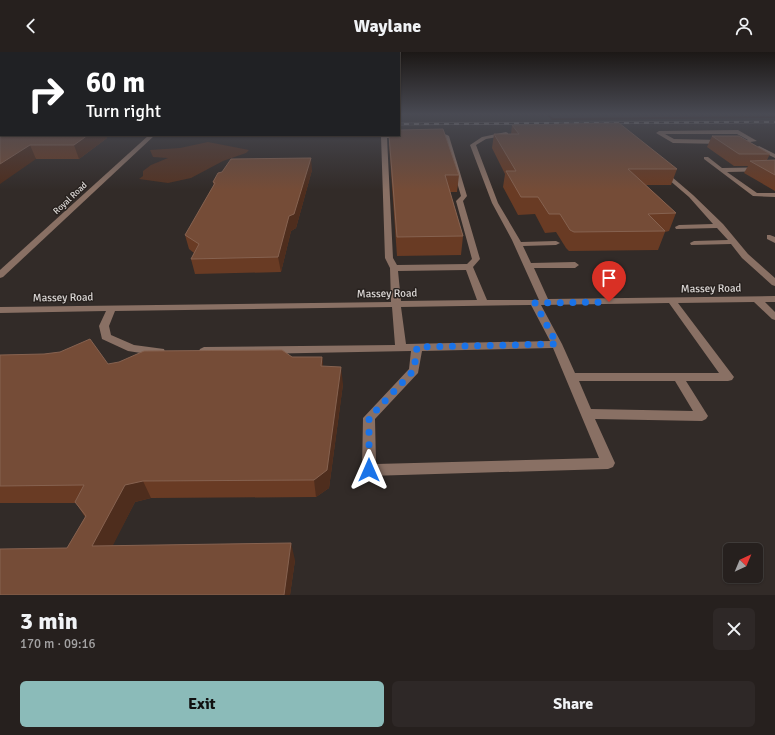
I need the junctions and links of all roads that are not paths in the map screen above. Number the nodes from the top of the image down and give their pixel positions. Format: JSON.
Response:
{"nodes":[{"id":1,"x":147,"y":139,"type":"edge"},
{"id":2,"x":384,"y":139,"type":"edge"},
{"id":3,"x":447,"y":139,"type":"edge"},
{"id":4,"x":480,"y":139,"type":"edge"},
{"id":5,"x":670,"y":139,"type":"edge"},
{"id":6,"x":751,"y":139,"type":"edge"},
{"id":7,"x":731,"y":142,"type":"edge"},
{"id":8,"x":738,"y":142,"type":"edge"},
{"id":9,"x":745,"y":142,"type":"junction"},
{"id":10,"x":775,"y":156,"type":"edge"},
{"id":11,"x":706,"y":158,"type":"dead end"},
{"id":12,"x":659,"y":169,"type":"edge"},
{"id":13,"x":775,"y":169,"type":"edge"},
{"id":14,"x":721,"y":170,"type":"junction"},
{"id":15,"x":775,"y":195,"type":"edge"},
{"id":16,"x":720,"y":226,"type":"junction"},
{"id":17,"x":679,"y":227,"type":"dead end"},
{"id":18,"x":734,"y":242,"type":"junction"},
{"id":19,"x":556,"y":243,"type":"dead end"},
{"id":20,"x":694,"y":243,"type":"dead end"},
{"id":21,"x":519,"y":244,"type":"junction"},
{"id":22,"x":575,"y":264,"type":"dead end"},
{"id":23,"x":528,"y":266,"type":"junction"},
{"id":24,"x":394,"y":268,"type":"junction"},
{"id":25,"x":469,"y":268,"type":"junction"},
{"id":26,"x":0,"y":275,"type":"edge"},
{"id":27,"x":775,"y":283,"type":"edge"},
{"id":28,"x":775,"y":299,"type":"edge"},
{"id":29,"x":757,"y":300,"type":"junction"},
{"id":30,"x":672,"y":301,"type":"junction"},
{"id":31,"x":540,"y":302,"type":"junction"},
{"id":32,"x":483,"y":303,"type":"junction"},
{"id":33,"x":396,"y":304,"type":"junction"},
{"id":34,"x":112,"y":308,"type":"junction"},
{"id":35,"x":0,"y":310,"type":"edge"},
{"id":36,"x":775,"y":317,"type":"edge"},
{"id":37,"x":557,"y":344,"type":"junction"},
{"id":38,"x":417,"y":347,"type":"junction"},
{"id":39,"x":401,"y":348,"type":"junction"},
{"id":40,"x":174,"y":351,"type":"edge"},
{"id":41,"x":197,"y":351,"type":"edge"},
{"id":42,"x":571,"y":377,"type":"junction"},
{"id":43,"x":678,"y":377,"type":"junction"},
{"id":44,"x":587,"y":414,"type":"junction"}],
"edges":[{"from":1,"to":26,"type":"street","name":"Royal Road"},
{"from":2,"to":24,"type":"street"},
{"from":3,"to":25,"type":"street"},
{"from":4,"to":21,"type":"street"},
{"from":5,"to":7,"type":"street"},
{"from":6,"to":9,"type":"street"},
{"from":8,"to":9,"type":"street"},
{"from":9,"to":10,"type":"street"},
{"from":11,"to":14,"type":"street"},
{"from":12,"to":16,"type":"street"},
{"from":13,"to":14,"type":"street"},
{"from":14,"to":15,"type":"street"},
{"from":16,"to":17,"type":"street"},
{"from":16,"to":18,"type":"street"},
{"from":18,"to":20,"type":"street"},
{"from":18,"to":27,"type":"street"},
{"from":19,"to":21,"type":"street"},
{"from":21,"to":23,"type":"street"},
{"from":22,"to":23,"type":"street"},
{"from":23,"to":31,"type":"street"},
{"from":24,"to":25,"type":"street"},
{"from":24,"to":33,"type":"street"},
{"from":25,"to":32,"type":"street"},
{"from":28,"to":29,"type":"street","name":"Massey Road"},
{"from":29,"to":30,"type":"street","name":"Massey Road"},
{"from":29,"to":36,"type":"street"},
{"from":30,"to":31,"type":"street","name":"Massey Road"},
{"from":30,"to":43,"type":"street"},
{"from":31,"to":32,"type":"street","name":"Massey Road"},
{"from":31,"to":37,"type":"street"},
{"from":32,"to":33,"type":"street","name":"Massey Road"},
{"from":33,"to":34,"type":"street","name":"Massey Road"},
{"from":33,"to":39,"type":"street"},
{"from":34,"to":35,"type":"street","name":"Massey Road"},
{"from":34,"to":40,"type":"street"},
{"from":37,"to":38,"type":"street"},
{"from":37,"to":42,"type":"street"},
{"from":38,"to":39,"type":"street"},
{"from":38,"to":44,"type":"street"},
{"from":39,"to":41,"type":"street"},
{"from":42,"to":43,"type":"street"},
{"from":42,"to":44,"type":"street"},
{"from":43,"to":44,"type":"street"}]}
